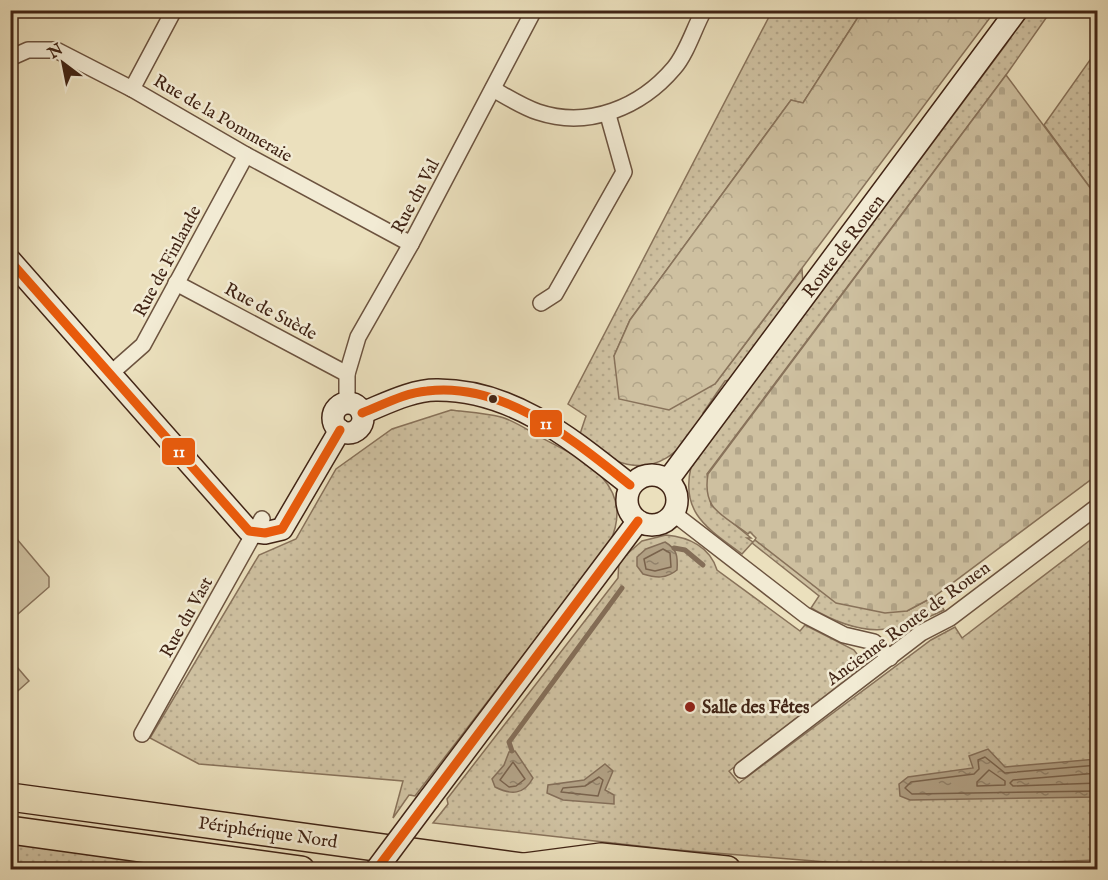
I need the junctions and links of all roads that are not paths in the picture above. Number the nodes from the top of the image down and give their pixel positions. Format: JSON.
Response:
{"nodes":[{"id":1,"x":174,"y":10,"type":"edge"},
{"id":2,"x":534,"y":10,"type":"edge"},
{"id":3,"x":704,"y":10,"type":"edge"},
{"id":4,"x":1017,"y":10,"type":"edge"},
{"id":5,"x":10,"y":58,"type":"edge"},
{"id":6,"x":132,"y":88,"type":"junction"},
{"id":7,"x":493,"y":89,"type":"junction"},
{"id":8,"x":608,"y":115,"type":"junction"},
{"id":9,"x":246,"y":155,"type":"junction"},
{"id":10,"x":411,"y":244,"type":"junction"},
{"id":11,"x":10,"y":260,"type":"edge"},
{"id":12,"x":176,"y":284,"type":"junction"},
{"id":13,"x":541,"y":303,"type":"dead end"},
{"id":14,"x":347,"y":374,"type":"junction"},
{"id":15,"x":109,"y":375,"type":"junction"},
{"id":16,"x":354,"y":408,"type":"junction"},
{"id":17,"x":668,"y":480,"type":"junction"},
{"id":18,"x":630,"y":485,"type":"junction"},
{"id":19,"x":1098,"y":506,"type":"edge"},
{"id":20,"x":673,"y":513,"type":"junction"},
{"id":21,"x":638,"y":521,"type":"junction"},
{"id":22,"x":259,"y":526,"type":"junction"},
{"id":23,"x":890,"y":658,"type":"junction"},
{"id":24,"x":142,"y":734,"type":"dead end"},
{"id":25,"x":742,"y":770,"type":"dead end"},
{"id":26,"x":10,"y":797,"type":"edge"},
{"id":27,"x":10,"y":830,"type":"edge"},
{"id":28,"x":534,"y":868,"type":"edge"},
{"id":29,"x":301,"y":870,"type":"edge"},
{"id":30,"x":376,"y":870,"type":"edge"},
{"id":31,"x":727,"y":870,"type":"edge"}],
"edges":[{"from":1,"to":6,"type":"street"},
{"from":2,"to":7,"type":"street","name":"Rue du Val"},
{"from":3,"to":8,"type":"street"},
{"from":4,"to":17,"type":"main road","name":"Route de Rouen"},
{"from":5,"to":6,"type":"street","name":"Rue de la Pommeraie"},
{"from":6,"to":9,"type":"street","name":"Rue de la Pommeraie"},
{"from":7,"to":8,"type":"street"},
{"from":7,"to":10,"type":"street","name":"Rue du Val"},
{"from":8,"to":13,"type":"street"},
{"from":9,"to":10,"type":"street","name":"Rue de la Pommeraie"},
{"from":9,"to":12,"type":"street","name":"Rue de Finlande"},
{"from":10,"to":14,"type":"street","name":"Rue du Val"},
{"from":11,"to":15,"type":"main road"},
{"from":12,"to":14,"type":"street","name":"Rue de Suède"},
{"from":12,"to":15,"type":"street","name":"Rue de Finlande"},
{"from":14,"to":16,"type":"street","name":"Rue du Val"},
{"from":15,"to":22,"type":"main road"},
{"from":16,"to":18,"type":"main road"},
{"from":16,"to":22,"type":"main road"},
{"from":17,"to":18,"type":"main road"},
{"from":17,"to":20,"type":"main road"},
{"from":18,"to":21,"type":"main road"},
{"from":19,"to":23,"type":"street","name":"Ancienne Route de Rouen"},
{"from":20,"to":21,"type":"main road"},
{"from":20,"to":23,"type":"street"},
{"from":21,"to":30,"type":"main road","bridge":true},
{"from":22,"to":24,"type":"street","name":"Rue du Vast"},
{"from":23,"to":25,"type":"street","name":"Ancienne Route de Rouen"},
{"from":26,"to":28,"type":"highway","name":"Périphérique Nord"},
{"from":27,"to":29,"type":"highway","name":"Périphérique Nord"},
{"from":28,"to":31,"type":"highway","name":"Périphérique Nord"}]}
